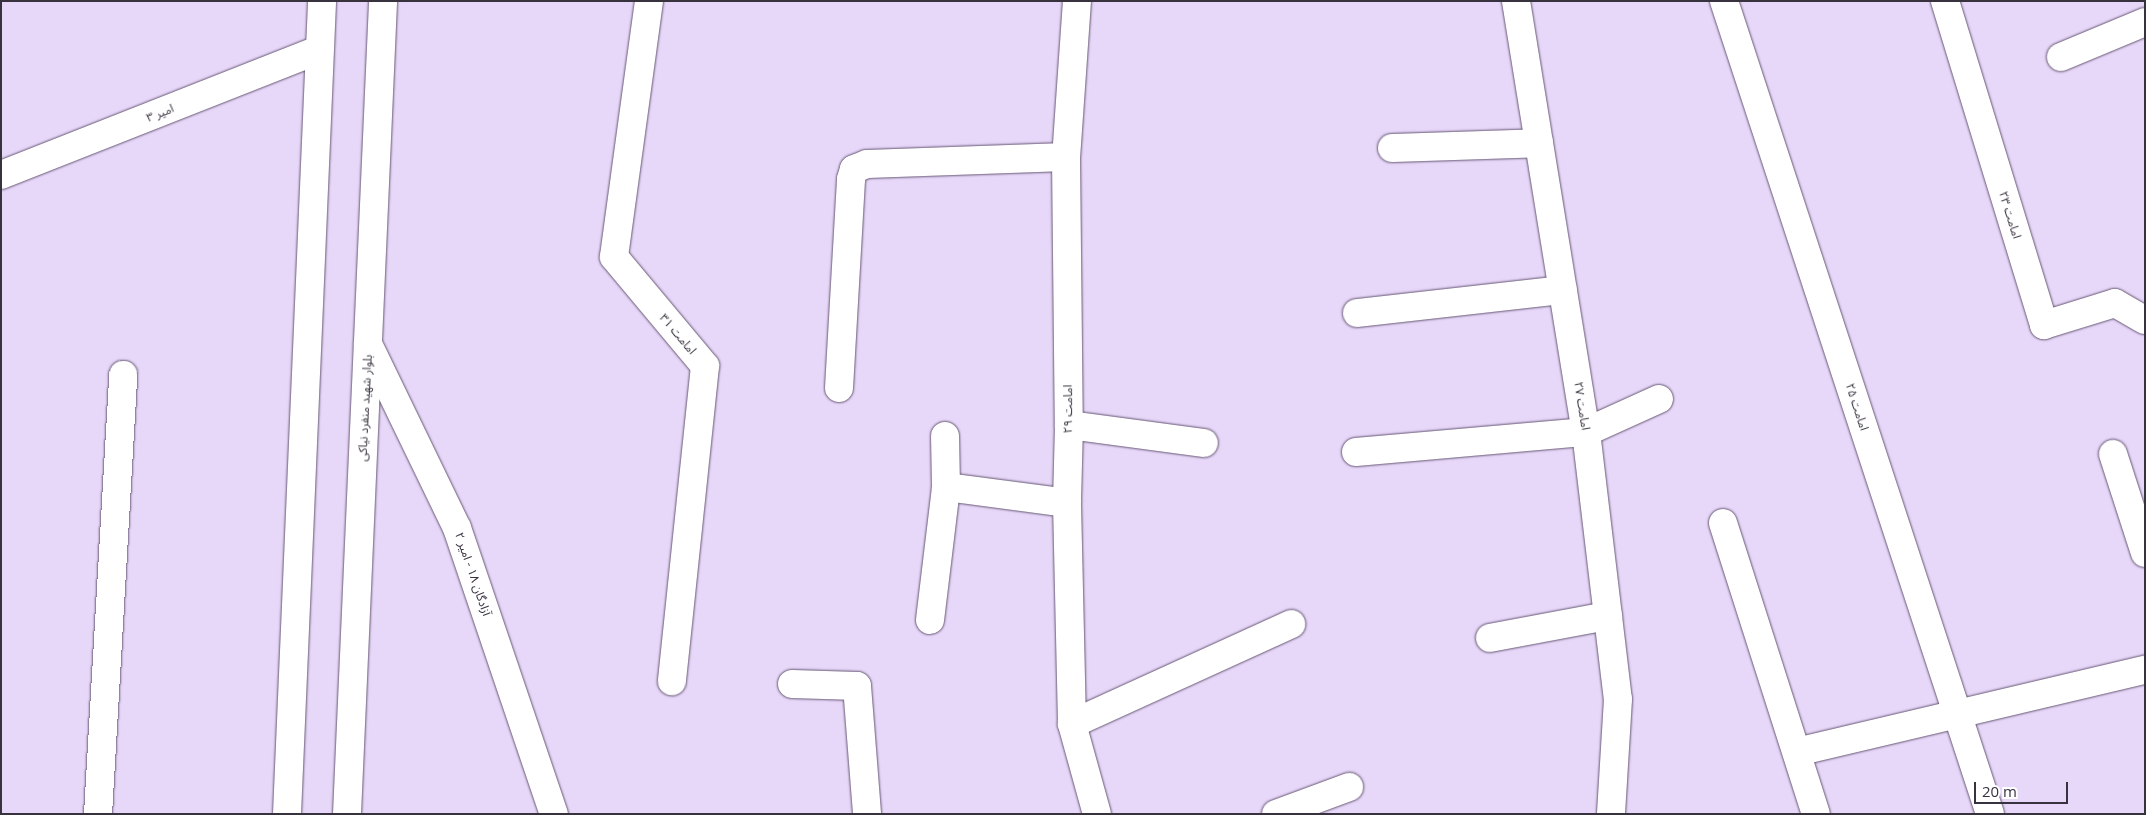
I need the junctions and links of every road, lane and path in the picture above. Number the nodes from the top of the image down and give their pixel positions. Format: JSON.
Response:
{"nodes":[{"id":1,"x":322,"y":1,"type":"edge"},
{"id":2,"x":383,"y":1,"type":"edge"},
{"id":3,"x":648,"y":1,"type":"edge"},
{"id":4,"x":1077,"y":1,"type":"edge"},
{"id":5,"x":1516,"y":1,"type":"edge"},
{"id":6,"x":1724,"y":1,"type":"edge"},
{"id":7,"x":1945,"y":1,"type":"edge"},
{"id":8,"x":2145,"y":22,"type":"edge"},
{"id":9,"x":319,"y":50,"type":"junction"},
{"id":10,"x":2061,"y":57,"type":"dead end"},
{"id":11,"x":1539,"y":143,"type":"junction"},
{"id":12,"x":1392,"y":148,"type":"dead end"},
{"id":13,"x":1066,"y":157,"type":"junction"},
{"id":14,"x":1,"y":175,"type":"edge"},
{"id":15,"x":1563,"y":290,"type":"junction"},
{"id":16,"x":1358,"y":313,"type":"dead end"},
{"id":17,"x":2145,"y":320,"type":"edge"},
{"id":18,"x":368,"y":344,"type":"junction"},
{"id":19,"x":123,"y":374,"type":"dead end"},
{"id":20,"x":839,"y":388,"type":"dead end"},
{"id":21,"x":1659,"y":399,"type":"dead end"},
{"id":22,"x":1068,"y":425,"type":"junction"},
{"id":23,"x":1586,"y":432,"type":"junction"},
{"id":24,"x":945,"y":436,"type":"dead end"},
{"id":25,"x":1204,"y":444,"type":"dead end"},
{"id":26,"x":1356,"y":452,"type":"dead end"},
{"id":27,"x":2113,"y":454,"type":"dead end"},
{"id":28,"x":946,"y":486,"type":"junction"},
{"id":29,"x":1067,"y":503,"type":"junction"},
{"id":30,"x":1723,"y":523,"type":"dead end"},
{"id":31,"x":2145,"y":553,"type":"edge"},
{"id":32,"x":1608,"y":616,"type":"junction"},
{"id":33,"x":930,"y":620,"type":"dead end"},
{"id":34,"x":1290,"y":624,"type":"dead end"},
{"id":35,"x":1490,"y":638,"type":"dead end"},
{"id":36,"x":2145,"y":670,"type":"edge"},
{"id":37,"x":672,"y":681,"type":"dead end"},
{"id":38,"x":792,"y":684,"type":"dead end"},
{"id":39,"x":1958,"y":714,"type":"junction"},
{"id":40,"x":1072,"y":724,"type":"junction"},
{"id":41,"x":1797,"y":752,"type":"junction"},
{"id":42,"x":1349,"y":787,"type":"dead end"},
{"id":43,"x":98,"y":814,"type":"edge"},
{"id":44,"x":286,"y":814,"type":"edge"},
{"id":45,"x":347,"y":814,"type":"edge"},
{"id":46,"x":554,"y":814,"type":"edge"},
{"id":47,"x":867,"y":814,"type":"edge"},
{"id":48,"x":1097,"y":814,"type":"edge"},
{"id":49,"x":1276,"y":814,"type":"edge"},
{"id":50,"x":1611,"y":814,"type":"edge"},
{"id":51,"x":1816,"y":814,"type":"edge"},
{"id":52,"x":1990,"y":814,"type":"edge"}],
"edges":[{"from":1,"to":9,"type":"street"},
{"from":2,"to":18,"type":"street","name":"بلوار شهید منفرد نیاکی"},
{"from":3,"to":37,"type":"street","name":"امامت ۳۱"},
{"from":4,"to":13,"type":"street","name":"امامت ۲۹"},
{"from":5,"to":11,"type":"street","name":"امامت ۲۷"},
{"from":6,"to":39,"type":"street","name":"امامت ۲۵"},
{"from":7,"to":17,"type":"street","name":"امامت ۲۳"},
{"from":8,"to":10,"type":"street"},
{"from":9,"to":14,"type":"street","name":"امیر ۳"},
{"from":9,"to":44,"type":"street"},
{"from":11,"to":12,"type":"street"},
{"from":11,"to":15,"type":"street","name":"امامت ۲۷"},
{"from":13,"to":20,"type":"street"},
{"from":13,"to":22,"type":"street","name":"امامت ۲۹"},
{"from":15,"to":16,"type":"street"},
{"from":15,"to":23,"type":"street","name":"امامت ۲۷"},
{"from":18,"to":45,"type":"street","name":"بلوار شهید منفرد نیاکی"},
{"from":18,"to":46,"type":"street","name":"آزادگان ۱۸ - امیر ۲"},
{"from":19,"to":43,"type":"street"},
{"from":21,"to":23,"type":"street"},
{"from":22,"to":25,"type":"street"},
{"from":22,"to":29,"type":"street","name":"امامت ۲۹"},
{"from":23,"to":26,"type":"street"},
{"from":23,"to":32,"type":"street","name":"امامت ۲۷"},
{"from":24,"to":28,"type":"street"},
{"from":27,"to":31,"type":"street"},
{"from":28,"to":29,"type":"street"},
{"from":28,"to":33,"type":"street"},
{"from":29,"to":40,"type":"street","name":"امامت ۲۹"},
{"from":30,"to":41,"type":"street"},
{"from":32,"to":35,"type":"street"},
{"from":32,"to":50,"type":"street","name":"امامت ۲۷"},
{"from":34,"to":40,"type":"street"},
{"from":36,"to":39,"type":"street"},
{"from":38,"to":47,"type":"street"},
{"from":39,"to":41,"type":"street"},
{"from":39,"to":52,"type":"street","name":"امامت ۲۵"},
{"from":40,"to":48,"type":"street","name":"امامت ۲۹"},
{"from":41,"to":51,"type":"street"},
{"from":42,"to":49,"type":"street"}]}
